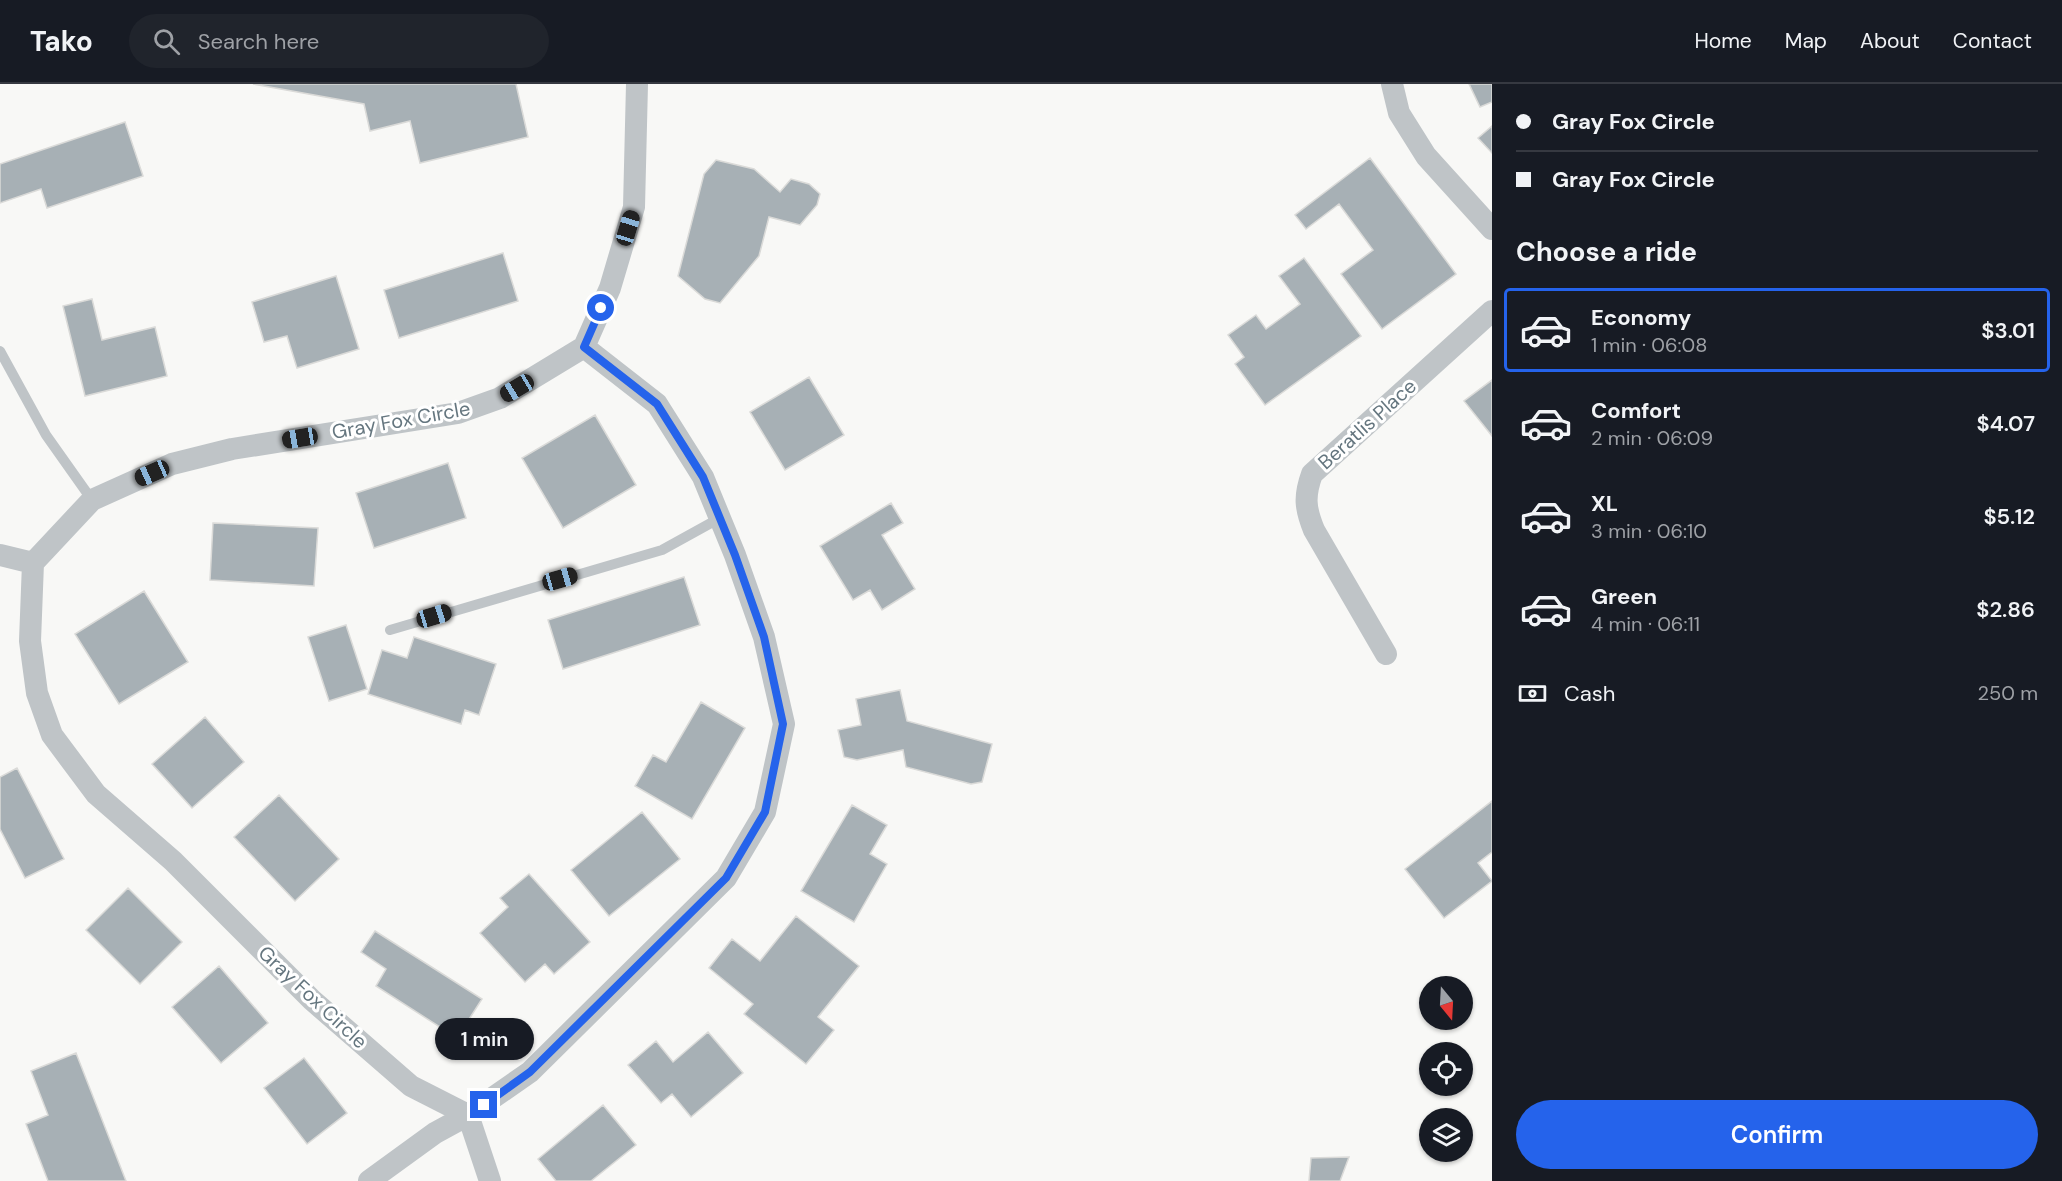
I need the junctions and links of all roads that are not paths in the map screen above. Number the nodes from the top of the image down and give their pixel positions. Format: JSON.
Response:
{"nodes":[{"id":1,"x":637,"y":84,"type":"edge"},
{"id":2,"x":1392,"y":84,"type":"edge"},
{"id":3,"x":1492,"y":229,"type":"edge"},
{"id":4,"x":1492,"y":311,"type":"edge"},
{"id":5,"x":584,"y":347,"type":"junction"},
{"id":6,"x":0,"y":351,"type":"edge"},
{"id":7,"x":92,"y":500,"type":"junction"},
{"id":8,"x":720,"y":518,"type":"junction"},
{"id":9,"x":0,"y":555,"type":"edge"},
{"id":10,"x":33,"y":563,"type":"junction"},
{"id":11,"x":390,"y":630,"type":"dead end"},
{"id":12,"x":1386,"y":654,"type":"dead end"},
{"id":13,"x":468,"y":1116,"type":"junction"},
{"id":14,"x":369,"y":1181,"type":"edge"},
{"id":15,"x":490,"y":1181,"type":"edge"}],
"edges":[{"from":1,"to":5,"type":"street"},
{"from":2,"to":3,"type":"street"},
{"from":4,"to":12,"type":"street","name":"Beratlis Place"},
{"from":5,"to":7,"type":"street","name":"Gray Fox Circle"},
{"from":5,"to":8,"type":"street"},
{"from":6,"to":7,"type":"lane"},
{"from":7,"to":10,"type":"street","name":"Gray Fox Circle"},
{"from":8,"to":11,"type":"lane"},
{"from":8,"to":13,"type":"street"},
{"from":9,"to":10,"type":"street"},
{"from":10,"to":13,"type":"street","name":"Gray Fox Circle"},
{"from":13,"to":14,"type":"street"},
{"from":13,"to":15,"type":"street"}]}
